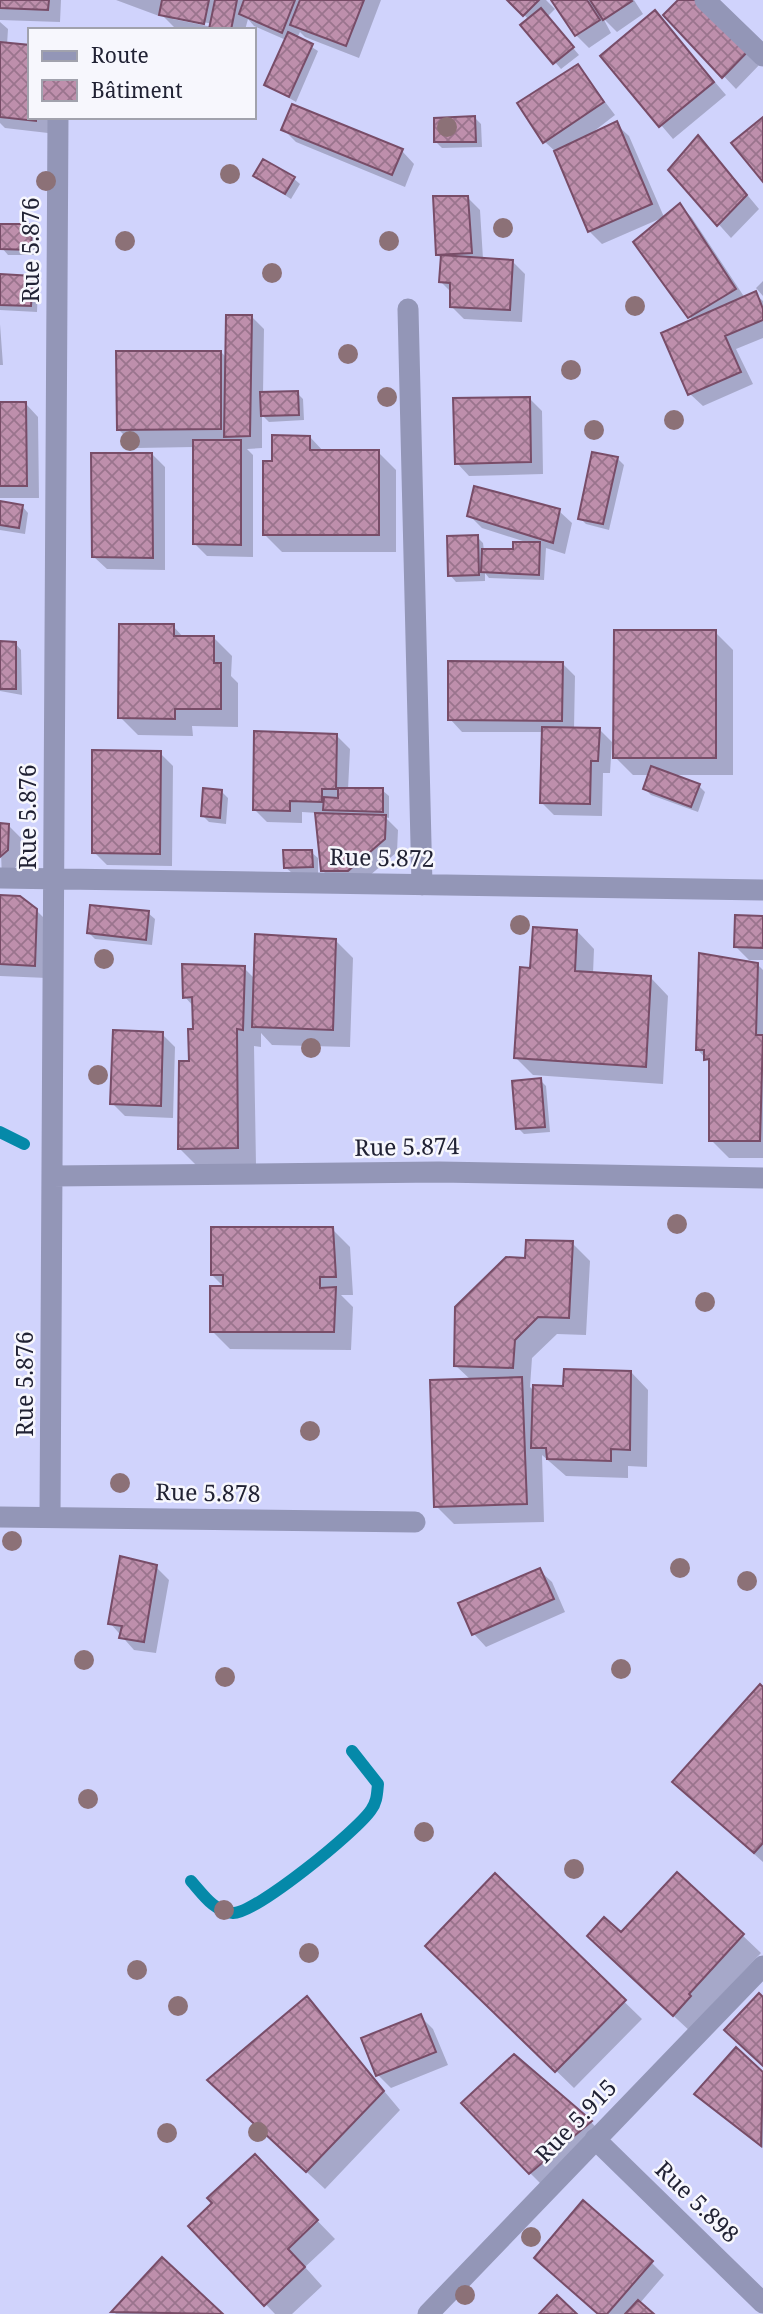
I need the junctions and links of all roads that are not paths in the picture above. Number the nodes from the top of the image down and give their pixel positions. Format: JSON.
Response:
{"nodes":[{"id":1,"x":705,"y":0,"type":"edge"},
{"id":2,"x":763,"y":56,"type":"edge"},
{"id":3,"x":58,"y":119,"type":"edge"},
{"id":4,"x":408,"y":309,"type":"dead end"},
{"id":5,"x":0,"y":878,"type":"edge"},
{"id":6,"x":54,"y":879,"type":"junction"},
{"id":7,"x":422,"y":885,"type":"junction"},
{"id":8,"x":763,"y":890,"type":"edge"},
{"id":9,"x":52,"y":1176,"type":"junction"},
{"id":10,"x":763,"y":1178,"type":"edge"},
{"id":11,"x":0,"y":1517,"type":"edge"},
{"id":12,"x":50,"y":1517,"type":"junction"},
{"id":13,"x":415,"y":1522,"type":"dead end"},
{"id":14,"x":763,"y":1966,"type":"edge"},
{"id":15,"x":595,"y":2139,"type":"junction"},
{"id":16,"x":763,"y":2303,"type":"edge"},
{"id":17,"x":428,"y":2314,"type":"edge"}],
"edges":[{"from":1,"to":2,"type":"street"},
{"from":3,"to":6,"type":"street","name":"Rue 5.876"},
{"from":4,"to":7,"type":"street"},
{"from":5,"to":6,"type":"street","name":"Rue 5.872"},
{"from":6,"to":7,"type":"street","name":"Rue 5.872"},
{"from":6,"to":9,"type":"street","name":"Rue 5.876"},
{"from":7,"to":8,"type":"street","name":"Rue 5.872"},
{"from":9,"to":10,"type":"street","name":"Rue 5.874"},
{"from":9,"to":12,"type":"street","name":"Rue 5.876"},
{"from":11,"to":12,"type":"street","name":"Rue 5.878"},
{"from":12,"to":13,"type":"street","name":"Rue 5.878"},
{"from":14,"to":15,"type":"street","name":"Rue 5.915"},
{"from":15,"to":16,"type":"street","name":"Rue 5.898"},
{"from":15,"to":17,"type":"street","name":"Rue 5.915"}]}
